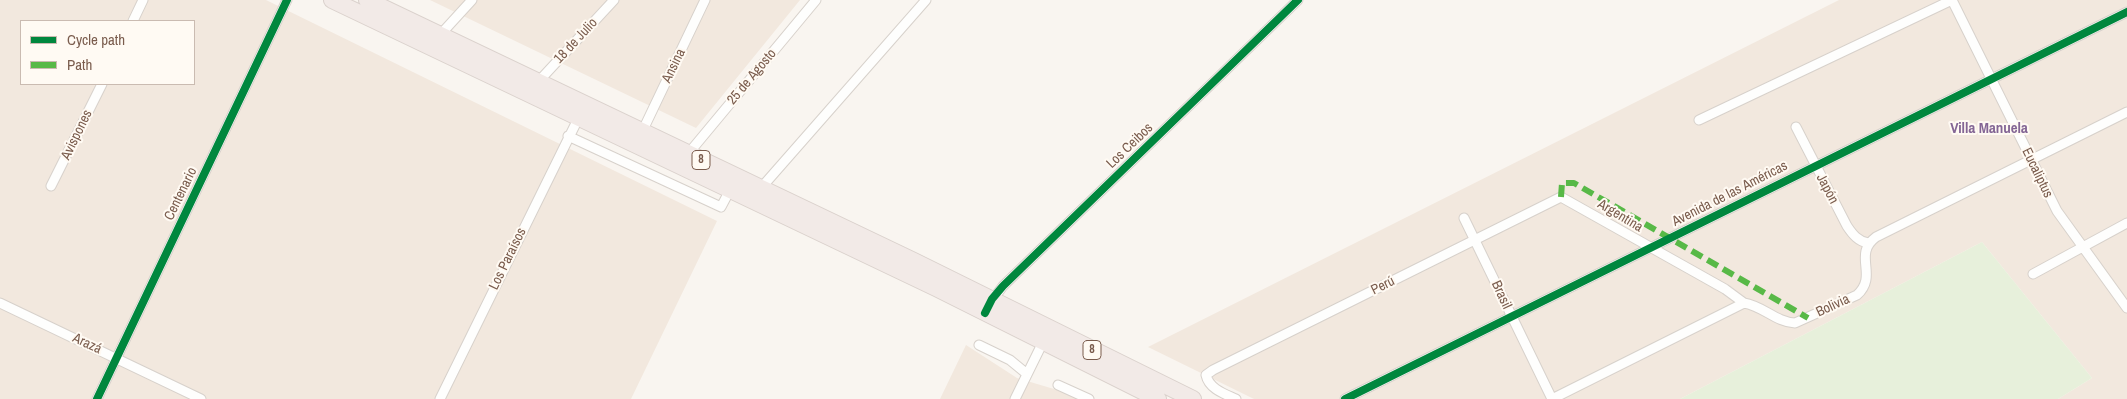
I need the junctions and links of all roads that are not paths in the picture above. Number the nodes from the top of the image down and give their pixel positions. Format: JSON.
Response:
{"nodes":[{"id":1,"x":143,"y":0,"type":"edge"},
{"id":2,"x":288,"y":0,"type":"edge"},
{"id":3,"x":332,"y":0,"type":"edge"},
{"id":4,"x":367,"y":0,"type":"edge"},
{"id":5,"x":472,"y":0,"type":"edge"},
{"id":6,"x":614,"y":0,"type":"edge"},
{"id":7,"x":705,"y":0,"type":"edge"},
{"id":8,"x":816,"y":0,"type":"edge"},
{"id":9,"x":926,"y":0,"type":"edge"},
{"id":10,"x":1298,"y":0,"type":"edge"},
{"id":11,"x":1952,"y":0,"type":"edge"},
{"id":12,"x":2127,"y":12,"type":"edge"},
{"id":13,"x":133,"y":20,"type":"edge"},
{"id":14,"x":440,"y":35,"type":"junction"},
{"id":15,"x":1991,"y":80,"type":"junction"},
{"id":16,"x":538,"y":82,"type":"junction"},
{"id":17,"x":102,"y":85,"type":"edge"},
{"id":18,"x":2127,"y":112,"type":"edge"},
{"id":19,"x":578,"y":119,"type":"junction"},
{"id":20,"x":1699,"y":120,"type":"dead end"},
{"id":21,"x":1796,"y":127,"type":"dead end"},
{"id":22,"x":642,"y":132,"type":"junction"},
{"id":23,"x":568,"y":136,"type":"junction"},
{"id":24,"x":688,"y":154,"type":"junction"},
{"id":25,"x":2032,"y":161,"type":"junction"},
{"id":26,"x":1815,"y":166,"type":"junction"},
{"id":27,"x":51,"y":186,"type":"dead end"},
{"id":28,"x":761,"y":188,"type":"junction"},
{"id":29,"x":730,"y":190,"type":"junction"},
{"id":30,"x":1561,"y":197,"type":"joint"},
{"id":31,"x":1464,"y":218,"type":"dead end"},
{"id":32,"x":2127,"y":223,"type":"edge"},
{"id":33,"x":1475,"y":240,"type":"junction"},
{"id":34,"x":1868,"y":243,"type":"junction"},
{"id":35,"x":2084,"y":247,"type":"junction"},
{"id":36,"x":1651,"y":248,"type":"junction"},
{"id":37,"x":2033,"y":274,"type":"dead end"},
{"id":38,"x":0,"y":303,"type":"edge"},
{"id":39,"x":1744,"y":303,"type":"junction"},
{"id":40,"x":989,"y":306,"type":"junction"},
{"id":41,"x":2127,"y":308,"type":"edge"},
{"id":42,"x":1512,"y":316,"type":"junction"},
{"id":43,"x":1043,"y":342,"type":"junction"},
{"id":44,"x":979,"y":345,"type":"dead end"},
{"id":45,"x":116,"y":358,"type":"junction"},
{"id":46,"x":1027,"y":374,"type":"junction"},
{"id":47,"x":1058,"y":385,"type":"dead end"},
{"id":48,"x":1157,"y":395,"type":"edge"},
{"id":49,"x":97,"y":399,"type":"edge"},
{"id":50,"x":201,"y":399,"type":"edge"},
{"id":51,"x":440,"y":399,"type":"edge"},
{"id":52,"x":1015,"y":399,"type":"edge"},
{"id":53,"x":1088,"y":399,"type":"edge"},
{"id":54,"x":1193,"y":399,"type":"edge"},
{"id":55,"x":1236,"y":399,"type":"edge"},
{"id":56,"x":1345,"y":399,"type":"edge"},
{"id":57,"x":1552,"y":399,"type":"edge"}],
"edges":[{"from":1,"to":13,"type":"street"},
{"from":2,"to":45,"type":"street","name":"Centenario"},
{"from":3,"to":19,"type":"highway","number":"8"},
{"from":4,"to":14,"type":"highway","number":"8"},
{"from":5,"to":14,"type":"street"},
{"from":6,"to":16,"type":"street","name":"18 de Julio"},
{"from":7,"to":22,"type":"street","name":"Ansina"},
{"from":8,"to":24,"type":"street","name":"25 de Agosto"},
{"from":9,"to":28,"type":"street"},
{"from":10,"to":40,"type":"street","name":"Los Ceibos"},
{"from":11,"to":15,"type":"street","name":"Eucaliptus"},
{"from":11,"to":20,"type":"street"},
{"from":12,"to":15,"type":"street","name":"Avenida de las Américas"},
{"from":14,"to":16,"type":"highway","number":"8"},
{"from":15,"to":25,"type":"street","name":"Eucaliptus"},
{"from":15,"to":26,"type":"street","name":"Avenida de las Américas"},
{"from":16,"to":22,"type":"highway","number":"8"},
{"from":17,"to":27,"type":"street","name":"Avispones"},
{"from":18,"to":25,"type":"street"},
{"from":19,"to":23,"type":"street","name":"Los Paraísos"},
{"from":19,"to":29,"type":"highway","number":"8"},
{"from":21,"to":26,"type":"street","name":"Japón"},
{"from":22,"to":24,"type":"highway","number":"8"},
{"from":23,"to":29,"type":"street"},
{"from":23,"to":51,"type":"street","name":"Los Paraísos"},
{"from":24,"to":28,"type":"highway","number":"8"},
{"from":25,"to":34,"type":"street"},
{"from":25,"to":35,"type":"street","name":"Eucaliptus"},
{"from":26,"to":34,"type":"street","name":"Japón"},
{"from":26,"to":36,"type":"street","name":"Avenida de las Américas"},
{"from":28,"to":40,"type":"highway","number":"8"},
{"from":29,"to":40,"type":"highway","number":"8"},
{"from":30,"to":33,"type":"street","name":"Perú"},
{"from":30,"to":36,"type":"street","name":"Argentina"},
{"from":31,"to":33,"type":"street","name":"Brasil"},
{"from":32,"to":35,"type":"street"},
{"from":33,"to":42,"type":"street","name":"Brasil"},
{"from":33,"to":55,"type":"street","name":"Perú"},
{"from":34,"to":39,"type":"street","name":"Bolivia"},
{"from":35,"to":37,"type":"street"},
{"from":35,"to":41,"type":"street","name":"Eucaliptus"},
{"from":36,"to":39,"type":"street","name":"Argentina"},
{"from":36,"to":42,"type":"street","name":"Avenida de las Américas"},
{"from":38,"to":45,"type":"street","name":"Arazá"},
{"from":39,"to":57,"type":"street"},
{"from":40,"to":43,"type":"highway","number":"8"},
{"from":40,"to":48,"type":"highway","number":"8"},
{"from":42,"to":56,"type":"street","name":"Avenida de las Américas"},
{"from":42,"to":57,"type":"street","name":"Brasil"},
{"from":43,"to":46,"type":"street"},
{"from":43,"to":48,"type":"highway","number":"8"},
{"from":44,"to":46,"type":"street"},
{"from":45,"to":49,"type":"street","name":"Centenario"},
{"from":45,"to":50,"type":"street","name":"Arazá"},
{"from":46,"to":52,"type":"street"},
{"from":47,"to":53,"type":"street"},
{"from":48,"to":54,"type":"highway","number":"8"}]}
